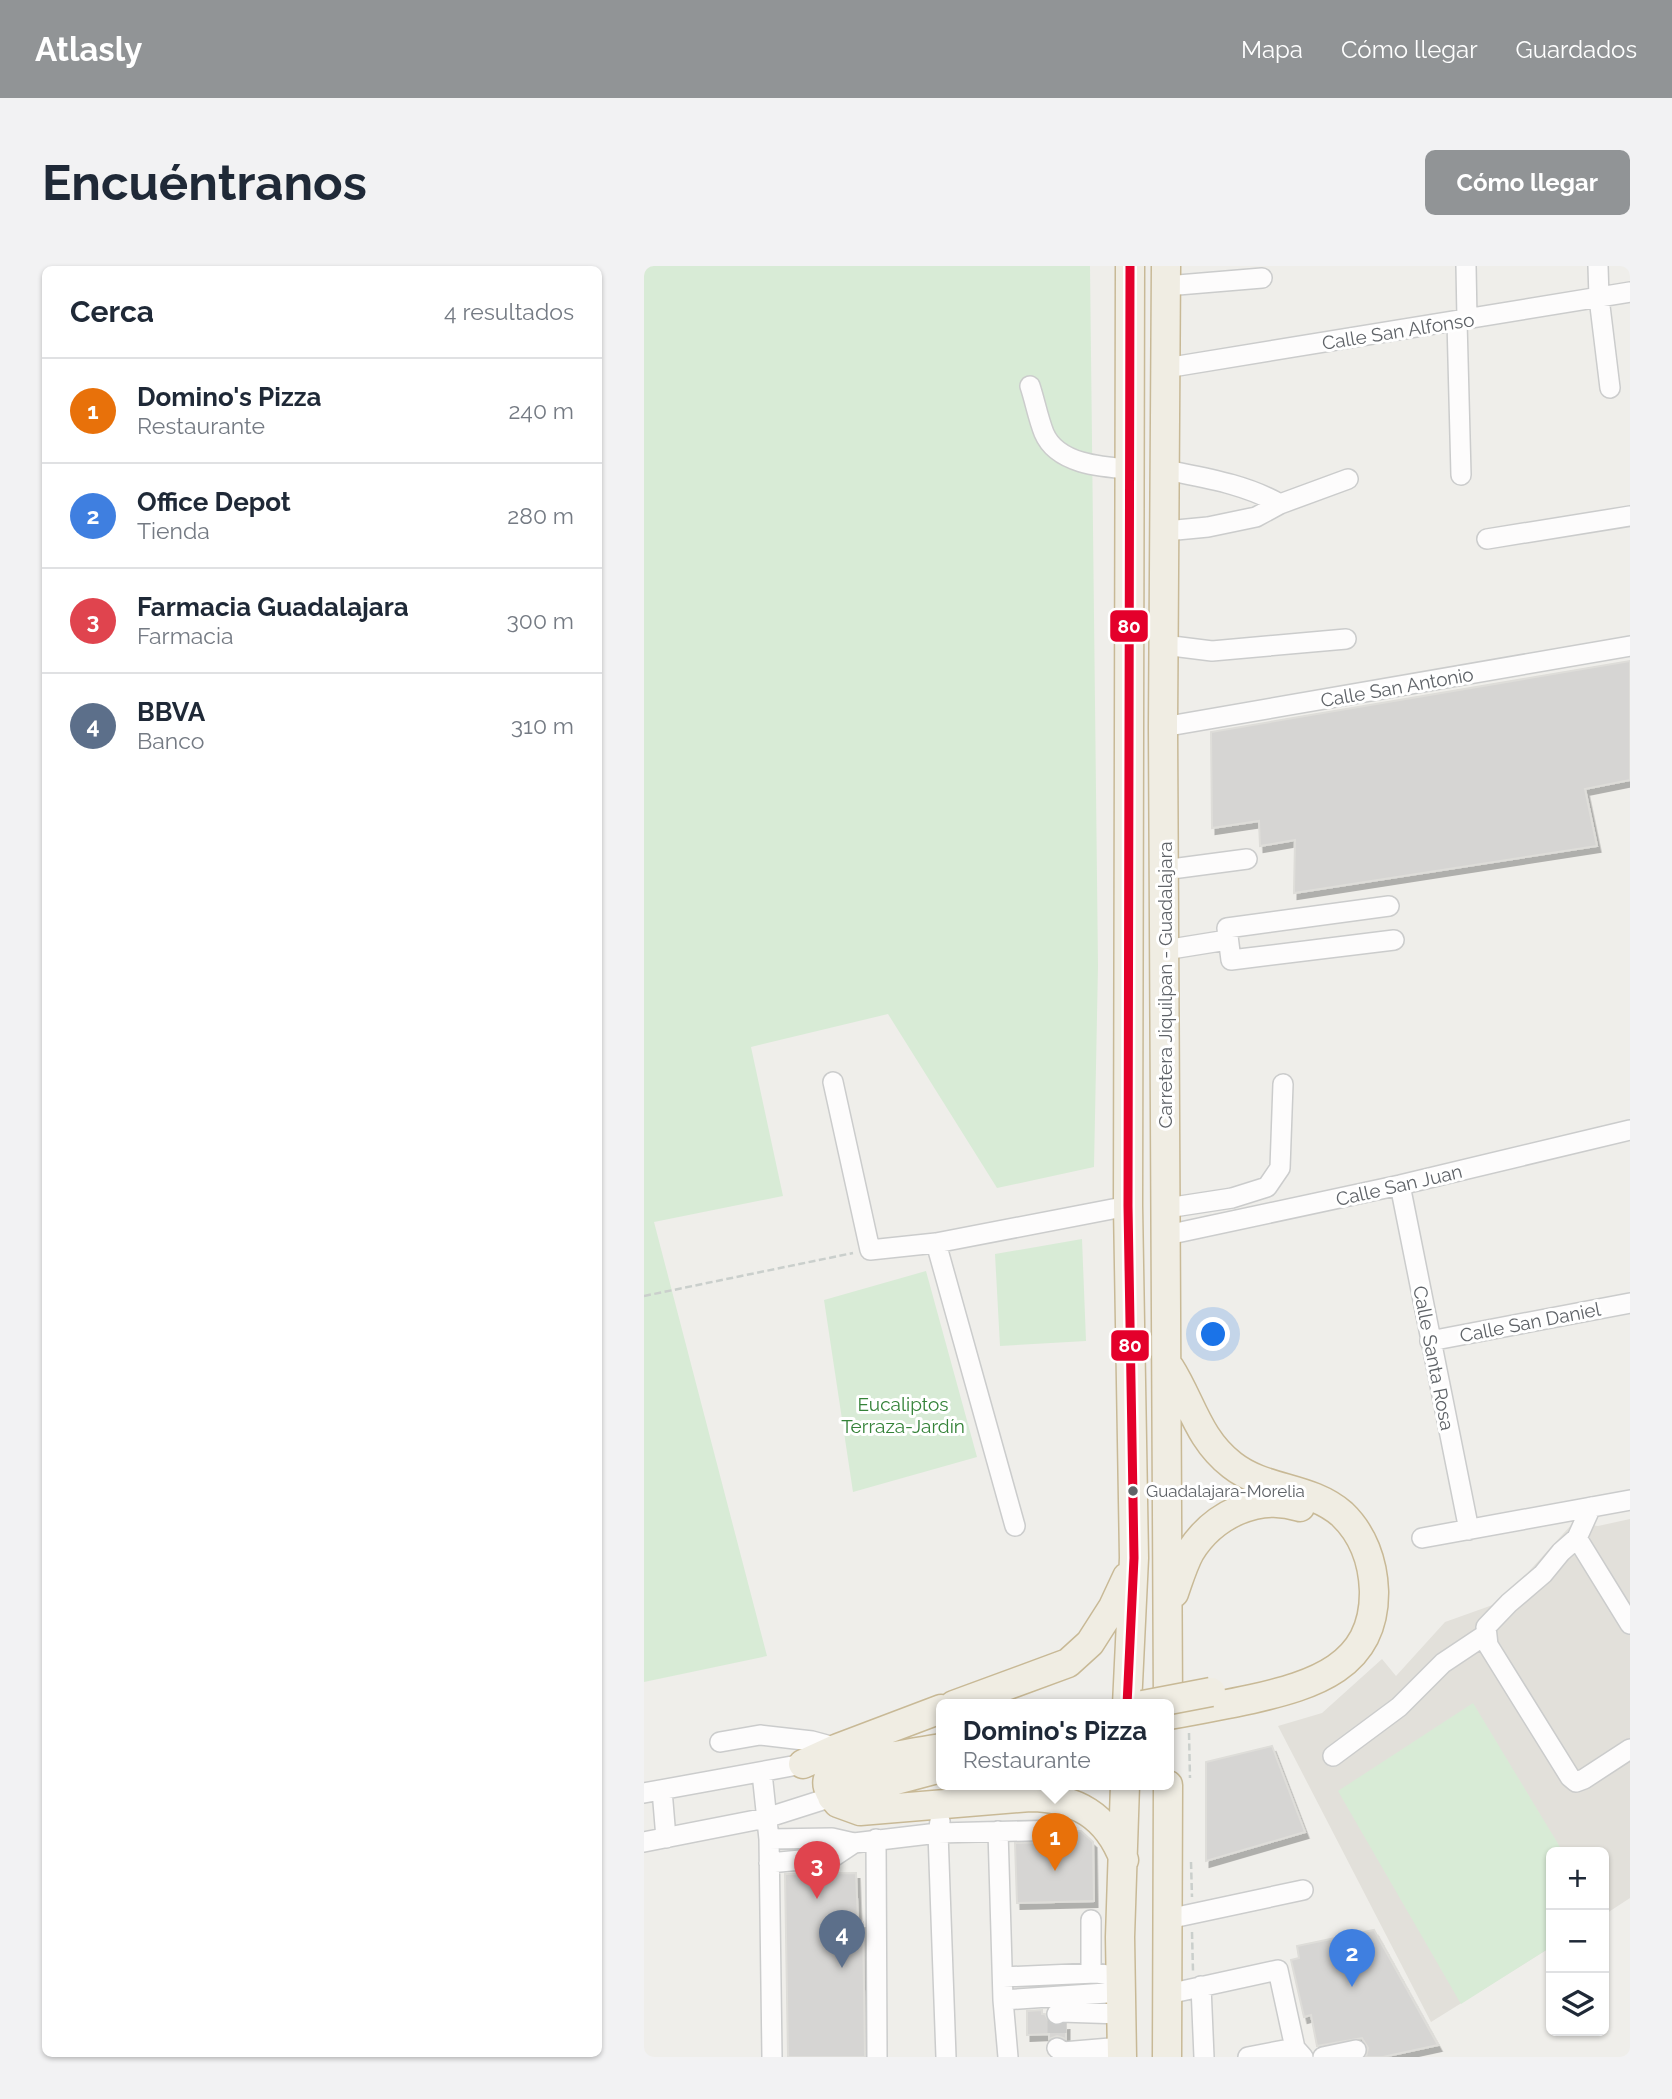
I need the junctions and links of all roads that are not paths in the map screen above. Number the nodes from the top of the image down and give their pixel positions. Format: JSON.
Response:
{"nodes":[{"id":1,"x":1130,"y":266,"type":"edge"},
{"id":2,"x":1466,"y":266,"type":"edge"},
{"id":3,"x":1598,"y":266,"type":"edge"},
{"id":4,"x":1166,"y":276,"type":"edge"},
{"id":5,"x":1262,"y":278,"type":"dead end"},
{"id":6,"x":1630,"y":292,"type":"edge"},
{"id":7,"x":1599,"y":298,"type":"junction"},
{"id":8,"x":1462,"y":320,"type":"junction"},
{"id":9,"x":1166,"y":368,"type":"junction"},
{"id":10,"x":1030,"y":386,"type":"dead end"},
{"id":11,"x":1610,"y":388,"type":"dead end"},
{"id":12,"x":1130,"y":469,"type":"junction"},
{"id":13,"x":1166,"y":470,"type":"junction"},
{"id":14,"x":1461,"y":475,"type":"dead end"},
{"id":15,"x":1348,"y":479,"type":"dead end"},
{"id":16,"x":1280,"y":504,"type":"junction"},
{"id":17,"x":1630,"y":516,"type":"edge"},
{"id":18,"x":1166,"y":531,"type":"junction"},
{"id":19,"x":1487,"y":539,"type":"dead end"},
{"id":20,"x":1346,"y":639,"type":"dead end"},
{"id":21,"x":1164,"y":645,"type":"junction"},
{"id":22,"x":1630,"y":646,"type":"edge"},
{"id":23,"x":1163,"y":727,"type":"junction"},
{"id":24,"x":1247,"y":859,"type":"dead end"},
{"id":25,"x":1164,"y":870,"type":"junction"},
{"id":26,"x":1389,"y":906,"type":"dead end"},
{"id":27,"x":1227,"y":940,"type":"junction"},
{"id":28,"x":1394,"y":940,"type":"dead end"},
{"id":29,"x":1165,"y":950,"type":"junction"},
{"id":30,"x":833,"y":1083,"type":"dead end"},
{"id":31,"x":1283,"y":1084,"type":"dead end"},
{"id":32,"x":1630,"y":1130,"type":"edge"},
{"id":33,"x":1400,"y":1185,"type":"junction"},
{"id":34,"x":1128,"y":1206,"type":"junction"},
{"id":35,"x":1167,"y":1221,"type":"junction"},
{"id":36,"x":936,"y":1243,"type":"junction"},
{"id":37,"x":1630,"y":1303,"type":"edge"},
{"id":38,"x":1430,"y":1341,"type":"junction"},
{"id":39,"x":1167,"y":1363,"type":"junction"},
{"id":40,"x":1630,"y":1500,"type":"edge"},
{"id":41,"x":1591,"y":1507,"type":"junction"},
{"id":42,"x":1015,"y":1526,"type":"dead end"},
{"id":43,"x":1469,"y":1530,"type":"junction"},
{"id":44,"x":1422,"y":1538,"type":"dead end"},
{"id":45,"x":1577,"y":1538,"type":"junction"},
{"id":46,"x":1134,"y":1558,"type":"junction"},
{"id":47,"x":1168,"y":1613,"type":"junction"},
{"id":48,"x":1630,"y":1624,"type":"edge"},
{"id":49,"x":1485,"y":1635,"type":"junction"},
{"id":50,"x":971,"y":1699,"type":"edge"},
{"id":51,"x":1126,"y":1699,"type":"edge"},
{"id":52,"x":1168,"y":1699,"type":"edge"},
{"id":53,"x":1212,"y":1699,"type":"junction"},
{"id":54,"x":1174,"y":1702,"type":"edge"},
{"id":55,"x":936,"y":1711,"type":"edge"},
{"id":56,"x":1174,"y":1713,"type":"edge"},
{"id":57,"x":720,"y":1742,"type":"dead end"},
{"id":58,"x":838,"y":1748,"type":"junction"},
{"id":59,"x":936,"y":1749,"type":"edge"},
{"id":60,"x":1630,"y":1749,"type":"edge"},
{"id":61,"x":1333,"y":1756,"type":"dead end"},
{"id":62,"x":892,"y":1758,"type":"junction"},
{"id":63,"x":803,"y":1765,"type":"junction"},
{"id":64,"x":936,"y":1769,"type":"edge"},
{"id":65,"x":762,"y":1773,"type":"junction"},
{"id":66,"x":1125,"y":1790,"type":"edge"},
{"id":67,"x":1168,"y":1790,"type":"edge"},
{"id":68,"x":653,"y":1791,"type":"edge"},
{"id":69,"x":832,"y":1797,"type":"junction"},
{"id":70,"x":946,"y":1803,"type":"junction"},
{"id":71,"x":766,"y":1818,"type":"junction"},
{"id":72,"x":1063,"y":1830,"type":"dead end"},
{"id":73,"x":998,"y":1831,"type":"junction"},
{"id":74,"x":938,"y":1833,"type":"junction"},
{"id":75,"x":666,"y":1838,"type":"junction"},
{"id":76,"x":769,"y":1839,"type":"junction"},
{"id":77,"x":876,"y":1839,"type":"junction"},
{"id":78,"x":644,"y":1842,"type":"edge"},
{"id":79,"x":854,"y":1843,"type":"junction"},
{"id":80,"x":1124,"y":1860,"type":"junction"},
{"id":81,"x":769,"y":1863,"type":"junction"},
{"id":82,"x":1303,"y":1890,"type":"dead end"},
{"id":83,"x":1168,"y":1919,"type":"junction"},
{"id":84,"x":1091,"y":1920,"type":"dead end"},
{"id":85,"x":1091,"y":1973,"type":"junction"},
{"id":86,"x":1003,"y":1977,"type":"junction"},
{"id":87,"x":1201,"y":1986,"type":"junction"},
{"id":88,"x":1168,"y":1993,"type":"junction"},
{"id":89,"x":1121,"y":1994,"type":"junction"},
{"id":90,"x":1003,"y":2000,"type":"junction"},
{"id":91,"x":1057,"y":2014,"type":"dead end"},
{"id":92,"x":1058,"y":2048,"type":"dead end"},
{"id":93,"x":1356,"y":2050,"type":"dead end"},
{"id":94,"x":1122,"y":2052,"type":"edge"},
{"id":95,"x":1299,"y":2052,"type":"edge"},
{"id":96,"x":772,"y":2057,"type":"edge"},
{"id":97,"x":877,"y":2057,"type":"edge"},
{"id":98,"x":946,"y":2057,"type":"edge"},
{"id":99,"x":1008,"y":2057,"type":"edge"},
{"id":100,"x":1167,"y":2057,"type":"edge"},
{"id":101,"x":1204,"y":2057,"type":"edge"},
{"id":102,"x":1248,"y":2057,"type":"edge"},
{"id":103,"x":1323,"y":2057,"type":"edge"}],
"edges":[{"from":1,"to":12,"type":"highway","name":"Carretera Jiquilpan - Guadalajara"},
{"from":2,"to":8,"type":"street"},
{"from":3,"to":7,"type":"street"},
{"from":4,"to":5,"type":"street"},
{"from":4,"to":9,"type":"highway","name":"Carretera Jiquilpan - Guadalajara"},
{"from":6,"to":7,"type":"street","name":"Calle San Alfonso"},
{"from":7,"to":8,"type":"street","name":"Calle San Alfonso"},
{"from":7,"to":11,"type":"street"},
{"from":8,"to":9,"type":"street","name":"Calle San Alfonso"},
{"from":8,"to":14,"type":"street"},
{"from":9,"to":13,"type":"highway","name":"Carretera Jiquilpan - Guadalajara"},
{"from":10,"to":12,"type":"street"},
{"from":12,"to":34,"type":"highway","name":"Carretera Jiquilpan - Guadalajara"},
{"from":13,"to":16,"type":"street"},
{"from":13,"to":18,"type":"highway","name":"Carretera Jiquilpan - Guadalajara"},
{"from":15,"to":16,"type":"street"},
{"from":16,"to":18,"type":"street"},
{"from":17,"to":19,"type":"street"},
{"from":18,"to":21,"type":"highway","name":"Carretera Jiquilpan - Guadalajara"},
{"from":20,"to":21,"type":"street"},
{"from":21,"to":23,"type":"highway","name":"Carretera Jiquilpan - Guadalajara"},
{"from":22,"to":23,"type":"street","name":"Calle San Antonio"},
{"from":23,"to":25,"type":"highway","name":"Carretera Jiquilpan - Guadalajara"},
{"from":24,"to":25,"type":"street"},
{"from":25,"to":29,"type":"highway","name":"Carretera Jiquilpan - Guadalajara"},
{"from":26,"to":27,"type":"street"},
{"from":27,"to":28,"type":"street"},
{"from":27,"to":29,"type":"street"},
{"from":29,"to":35,"type":"highway","name":"Carretera Jiquilpan - Guadalajara"},
{"from":30,"to":36,"type":"street"},
{"from":31,"to":35,"type":"street"},
{"from":32,"to":33,"type":"street","name":"Calle San Juan"},
{"from":33,"to":35,"type":"street","name":"Calle San Juan"},
{"from":33,"to":38,"type":"street","name":"Calle Santa Rosa"},
{"from":34,"to":36,"type":"street"},
{"from":34,"to":46,"type":"highway","name":"Carretera Jiquilpan - Guadalajara"},
{"from":35,"to":39,"type":"highway","name":"Carretera Jiquilpan - Guadalajara"},
{"from":36,"to":42,"type":"street"},
{"from":37,"to":38,"type":"street","name":"Calle San Daniel"},
{"from":38,"to":43,"type":"street","name":"Calle Santa Rosa"},
{"from":39,"to":47,"type":"highway","name":"Carretera Jiquilpan - Guadalajara"},
{"from":39,"to":53,"type":"highway"},
{"from":40,"to":41,"type":"street"},
{"from":41,"to":43,"type":"street"},
{"from":41,"to":45,"type":"street"},
{"from":43,"to":44,"type":"street"},
{"from":45,"to":48,"type":"street"},
{"from":45,"to":49,"type":"street"},
{"from":46,"to":50,"type":"highway"},
{"from":46,"to":51,"type":"highway","name":"Carretera Jiquilpan - Guadalajara"},
{"from":47,"to":52,"type":"highway","name":"Carretera Jiquilpan - Guadalajara"},
{"from":47,"to":53,"type":"highway"},
{"from":49,"to":60,"type":"street"},
{"from":49,"to":61,"type":"street"},
{"from":53,"to":54,"type":"highway","bridge":true},
{"from":53,"to":56,"type":"highway"},
{"from":55,"to":58,"type":"highway"},
{"from":57,"to":58,"type":"street"},
{"from":58,"to":63,"type":"highway"},
{"from":59,"to":62,"type":"highway"},
{"from":62,"to":63,"type":"highway"},
{"from":62,"to":69,"type":"highway"},
{"from":63,"to":65,"type":"street"},
{"from":64,"to":69,"type":"highway"},
{"from":65,"to":68,"type":"street"},
{"from":65,"to":71,"type":"street"},
{"from":66,"to":80,"type":"highway"},
{"from":67,"to":83,"type":"highway"},
{"from":68,"to":75,"type":"street"},
{"from":69,"to":70,"type":"highway"},
{"from":69,"to":71,"type":"street"},
{"from":70,"to":74,"type":"street"},
{"from":70,"to":80,"type":"highway"},
{"from":71,"to":75,"type":"street"},
{"from":71,"to":76,"type":"street"},
{"from":72,"to":73,"type":"street"},
{"from":73,"to":74,"type":"street"},
{"from":73,"to":86,"type":"street"},
{"from":74,"to":77,"type":"street"},
{"from":74,"to":98,"type":"street"},
{"from":75,"to":78,"type":"street"},
{"from":76,"to":79,"type":"street"},
{"from":76,"to":81,"type":"street"},
{"from":77,"to":79,"type":"street"},
{"from":77,"to":97,"type":"street"},
{"from":79,"to":81,"type":"street"},
{"from":80,"to":89,"type":"highway"},
{"from":81,"to":96,"type":"street"},
{"from":82,"to":83,"type":"street"},
{"from":83,"to":88,"type":"highway"},
{"from":84,"to":85,"type":"street"},
{"from":85,"to":86,"type":"street"},
{"from":85,"to":89,"type":"street"},
{"from":86,"to":90,"type":"street"},
{"from":87,"to":88,"type":"street"},
{"from":87,"to":95,"type":"street"},
{"from":87,"to":101,"type":"street"},
{"from":88,"to":100,"type":"highway"},
{"from":89,"to":90,"type":"street"},
{"from":89,"to":91,"type":"street"},
{"from":89,"to":94,"type":"highway"},
{"from":90,"to":99,"type":"street"},
{"from":92,"to":94,"type":"street"},
{"from":93,"to":103,"type":"street"},
{"from":95,"to":102,"type":"street"}]}
